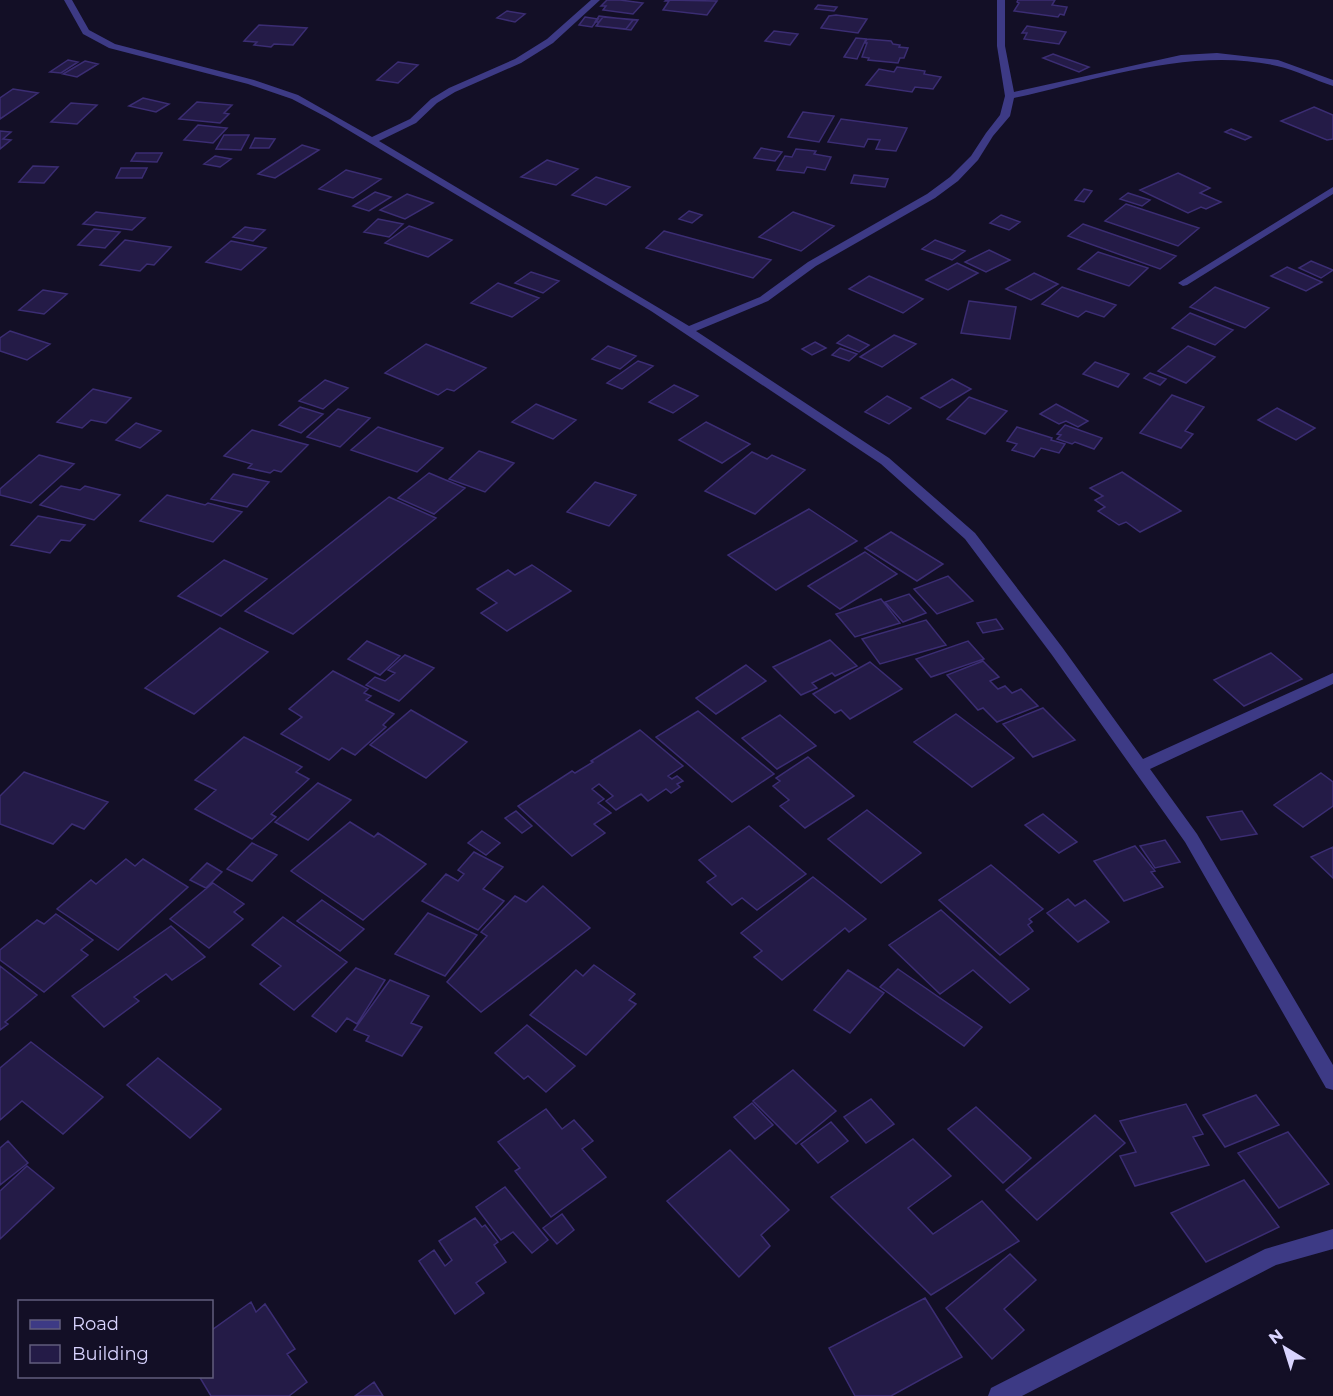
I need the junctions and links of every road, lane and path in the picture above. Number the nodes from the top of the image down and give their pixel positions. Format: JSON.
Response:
{"nodes":[{"id":1,"x":68,"y":0,"type":"edge"},
{"id":2,"x":596,"y":0,"type":"edge"},
{"id":3,"x":1001,"y":0,"type":"edge"},
{"id":4,"x":1333,"y":83,"type":"edge"},
{"id":5,"x":1010,"y":96,"type":"junction"},
{"id":6,"x":370,"y":141,"type":"junction"},
{"id":7,"x":1333,"y":190,"type":"edge"},
{"id":8,"x":1183,"y":284,"type":"dead end"},
{"id":9,"x":687,"y":331,"type":"junction"},
{"id":10,"x":1333,"y":678,"type":"edge"},
{"id":11,"x":1140,"y":767,"type":"junction"},
{"id":12,"x":1333,"y":1082,"type":"edge"},
{"id":13,"x":1333,"y":1239,"type":"edge"},
{"id":14,"x":999,"y":1396,"type":"edge"}],
"edges":[{"from":1,"to":6,"type":"street"},
{"from":2,"to":6,"type":"street"},
{"from":3,"to":5,"type":"street"},
{"from":4,"to":5,"type":"street"},
{"from":5,"to":9,"type":"street"},
{"from":6,"to":9,"type":"street"},
{"from":7,"to":8,"type":"street"},
{"from":9,"to":11,"type":"street"},
{"from":10,"to":11,"type":"street"},
{"from":11,"to":12,"type":"street"},
{"from":13,"to":14,"type":"street"}]}
